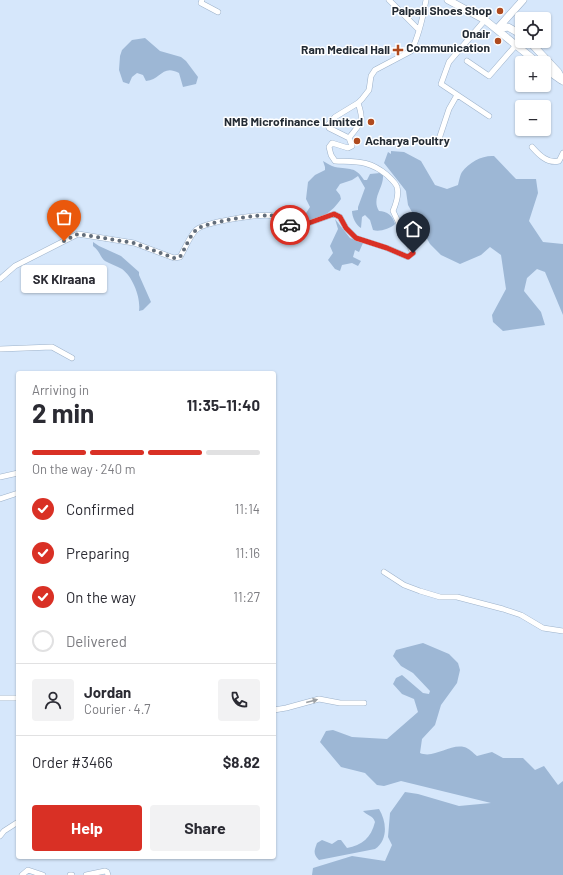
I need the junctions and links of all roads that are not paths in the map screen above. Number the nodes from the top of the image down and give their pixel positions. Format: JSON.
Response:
{"nodes":[{"id":1,"x":202,"y":0,"type":"edge"},
{"id":2,"x":389,"y":0,"type":"edge"},
{"id":3,"x":426,"y":0,"type":"edge"},
{"id":4,"x":448,"y":0,"type":"edge"},
{"id":5,"x":523,"y":0,"type":"edge"},
{"id":6,"x":218,"y":12,"type":"dead end"},
{"id":7,"x":485,"y":20,"type":"junction"},
{"id":8,"x":497,"y":29,"type":"junction"},
{"id":9,"x":419,"y":30,"type":"junction"},
{"id":10,"x":515,"y":32,"type":"edge"},
{"id":11,"x":515,"y":44,"type":"edge"},
{"id":12,"x":515,"y":46,"type":"edge"},
{"id":13,"x":520,"y":48,"type":"edge"},
{"id":14,"x":536,"y":48,"type":"edge"},
{"id":15,"x":529,"y":56,"type":"edge"},
{"id":16,"x":467,"y":61,"type":"dead end"},
{"id":17,"x":551,"y":73,"type":"edge"},
{"id":18,"x":563,"y":81,"type":"edge"},
{"id":19,"x":457,"y":96,"type":"junction"},
{"id":20,"x":358,"y":103,"type":"junction"},
{"id":21,"x":489,"y":116,"type":"dead end"},
{"id":22,"x":349,"y":138,"type":"junction"},
{"id":23,"x":439,"y":139,"type":"dead end"},
{"id":24,"x":532,"y":147,"type":"dead end"},
{"id":25,"x":563,"y":153,"type":"edge"},
{"id":26,"x":0,"y":279,"type":"edge"},
{"id":27,"x":0,"y":349,"type":"edge"},
{"id":28,"x":72,"y":358,"type":"dead end"},
{"id":29,"x":16,"y":473,"type":"edge"},
{"id":30,"x":0,"y":477,"type":"edge"},
{"id":31,"x":16,"y":494,"type":"edge"},
{"id":32,"x":0,"y":499,"type":"edge"},
{"id":33,"x":384,"y":572,"type":"dead end"},
{"id":34,"x":563,"y":631,"type":"edge"},
{"id":35,"x":0,"y":698,"type":"edge"},
{"id":36,"x":16,"y":698,"type":"edge"},
{"id":37,"x":364,"y":703,"type":"dead end"},
{"id":38,"x":276,"y":710,"type":"edge"},
{"id":39,"x":16,"y":823,"type":"edge"},
{"id":40,"x":0,"y":836,"type":"edge"},
{"id":41,"x":22,"y":875,"type":"edge"},
{"id":42,"x":43,"y":875,"type":"edge"},
{"id":43,"x":86,"y":875,"type":"edge"},
{"id":44,"x":108,"y":875,"type":"edge"}],
"edges":[{"from":1,"to":6,"type":"street"},
{"from":2,"to":9,"type":"street"},
{"from":3,"to":9,"type":"street"},
{"from":4,"to":7,"type":"main road"},
{"from":5,"to":8,"type":"main road"},
{"from":7,"to":8,"type":"main road"},
{"from":7,"to":19,"type":"street"},
{"from":8,"to":10,"type":"main road"},
{"from":8,"to":11,"type":"main road"},
{"from":9,"to":20,"type":"street"},
{"from":12,"to":16,"type":"street"},
{"from":13,"to":15,"type":"main road"},
{"from":14,"to":18,"type":"main road"},
{"from":17,"to":18,"type":"main road"},
{"from":19,"to":21,"type":"street"},
{"from":19,"to":23,"type":"street"},
{"from":20,"to":22,"type":"street"},
{"from":20,"to":22,"type":"street"},
{"from":22,"to":26,"type":"street"},
{"from":24,"to":25,"type":"street"},
{"from":27,"to":28,"type":"street"},
{"from":29,"to":30,"type":"street"},
{"from":31,"to":32,"type":"street"},
{"from":33,"to":34,"type":"street"},
{"from":35,"to":36,"type":"street"},
{"from":38,"to":37,"type":"street","one_way":true},
{"from":39,"to":40,"type":"street"},
{"from":41,"to":42,"type":"street"},
{"from":43,"to":44,"type":"street"}]}
